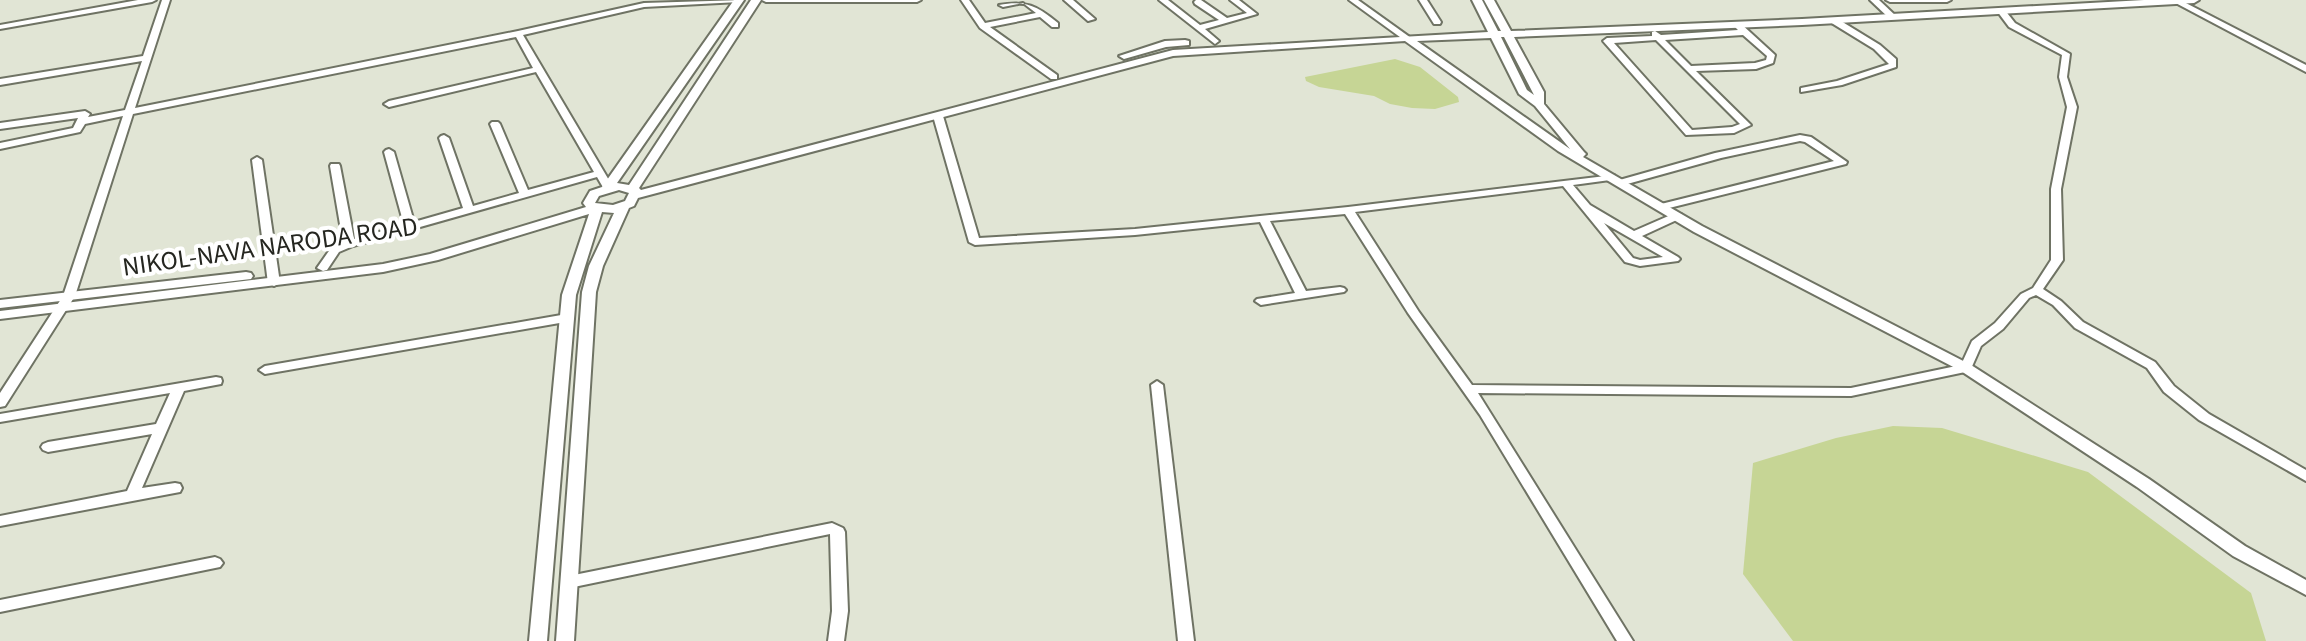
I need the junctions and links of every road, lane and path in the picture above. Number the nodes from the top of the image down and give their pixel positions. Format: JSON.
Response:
{"nodes":[{"id":1,"x":152,"y":0,"type":"edge"},
{"id":2,"x":166,"y":0,"type":"edge"},
{"id":3,"x":739,"y":0,"type":"edge"},
{"id":4,"x":756,"y":0,"type":"edge"},
{"id":5,"x":766,"y":0,"type":"edge"},
{"id":6,"x":917,"y":0,"type":"edge"},
{"id":7,"x":965,"y":0,"type":"edge"},
{"id":8,"x":1025,"y":0,"type":"edge"},
{"id":9,"x":1068,"y":0,"type":"edge"},
{"id":10,"x":1163,"y":0,"type":"edge"},
{"id":11,"x":1234,"y":0,"type":"edge"},
{"id":12,"x":1353,"y":0,"type":"edge"},
{"id":13,"x":1423,"y":0,"type":"edge"},
{"id":14,"x":1477,"y":0,"type":"edge"},
{"id":15,"x":1489,"y":0,"type":"edge"},
{"id":16,"x":1874,"y":0,"type":"edge"},
{"id":17,"x":1947,"y":0,"type":"edge"},
{"id":18,"x":2106,"y":0,"type":"edge"},
{"id":19,"x":2194,"y":0,"type":"edge"},
{"id":20,"x":2176,"y":1,"type":"edge"},
{"id":21,"x":1198,"y":2,"type":"edge"},
{"id":22,"x":642,"y":3,"type":"edge"},
{"id":23,"x":1003,"y":5,"type":"dead end"},
{"id":24,"x":1890,"y":9,"type":"edge"},
{"id":25,"x":2001,"y":11,"type":"junction"},
{"id":26,"x":1042,"y":14,"type":"junction"},
{"id":27,"x":1091,"y":19,"type":"dead end"},
{"id":28,"x":1833,"y":20,"type":"junction"},
{"id":29,"x":1226,"y":21,"type":"junction"},
{"id":30,"x":1437,"y":22,"type":"dead end"},
{"id":31,"x":1736,"y":24,"type":"junction"},
{"id":32,"x":1055,"y":25,"type":"dead end"},
{"id":33,"x":983,"y":26,"type":"junction"},
{"id":34,"x":0,"y":27,"type":"edge"},
{"id":35,"x":1199,"y":28,"type":"junction"},
{"id":36,"x":1397,"y":30,"type":"junction"},
{"id":37,"x":1499,"y":30,"type":"junction"},
{"id":38,"x":1653,"y":32,"type":"junction"},
{"id":39,"x":1745,"y":32,"type":"junction"},
{"id":40,"x":518,"y":34,"type":"junction"},
{"id":41,"x":1407,"y":38,"type":"junction"},
{"id":42,"x":1215,"y":41,"type":"junction"},
{"id":43,"x":146,"y":58,"type":"junction"},
{"id":44,"x":539,"y":69,"type":"junction"},
{"id":45,"x":1689,"y":69,"type":"junction"},
{"id":46,"x":2306,"y":69,"type":"edge"},
{"id":47,"x":1054,"y":77,"type":"junction"},
{"id":48,"x":0,"y":82,"type":"edge"},
{"id":49,"x":1804,"y":90,"type":"dead end"},
{"id":50,"x":389,"y":104,"type":"dead end"},
{"id":51,"x":128,"y":114,"type":"junction"},
{"id":52,"x":938,"y":116,"type":"junction"},
{"id":53,"x":84,"y":121,"type":"junction"},
{"id":54,"x":495,"y":124,"type":"dead end"},
{"id":55,"x":0,"y":126,"type":"edge"},
{"id":56,"x":444,"y":138,"type":"dead end"},
{"id":57,"x":0,"y":146,"type":"edge"},
{"id":58,"x":389,"y":152,"type":"dead end"},
{"id":59,"x":257,"y":160,"type":"dead end"},
{"id":60,"x":1587,"y":164,"type":"junction"},
{"id":61,"x":335,"y":166,"type":"dead end"},
{"id":62,"x":600,"y":173,"type":"junction"},
{"id":63,"x":1615,"y":180,"type":"junction"},
{"id":64,"x":1566,"y":183,"type":"junction"},
{"id":65,"x":608,"y":187,"type":"junction"},
{"id":66,"x":635,"y":192,"type":"junction"},
{"id":67,"x":524,"y":193,"type":"junction"},
{"id":68,"x":593,"y":207,"type":"junction"},
{"id":69,"x":623,"y":207,"type":"junction"},
{"id":70,"x":1585,"y":207,"type":"junction"},
{"id":71,"x":1661,"y":207,"type":"junction"},
{"id":72,"x":469,"y":209,"type":"junction"},
{"id":73,"x":1348,"y":210,"type":"junction"},
{"id":74,"x":1677,"y":216,"type":"junction"},
{"id":75,"x":1264,"y":219,"type":"junction"},
{"id":76,"x":410,"y":226,"type":"junction"},
{"id":77,"x":1635,"y":235,"type":"junction"},
{"id":78,"x":349,"y":244,"type":"junction"},
{"id":79,"x":323,"y":268,"type":"junction"},
{"id":80,"x":273,"y":278,"type":"junction"},
{"id":81,"x":1340,"y":290,"type":"dead end"},
{"id":82,"x":2037,"y":290,"type":"junction"},
{"id":83,"x":1302,"y":295,"type":"junction"},
{"id":84,"x":1261,"y":301,"type":"dead end"},
{"id":85,"x":65,"y":302,"type":"junction"},
{"id":86,"x":0,"y":304,"type":"edge"},
{"id":87,"x":0,"y":315,"type":"edge"},
{"id":88,"x":567,"y":318,"type":"junction"},
{"id":89,"x":1966,"y":368,"type":"junction"},
{"id":90,"x":265,"y":370,"type":"dead end"},
{"id":91,"x":216,"y":381,"type":"dead end"},
{"id":92,"x":1157,"y":385,"type":"dead end"},
{"id":93,"x":179,"y":387,"type":"junction"},
{"id":94,"x":1468,"y":389,"type":"junction"},
{"id":95,"x":0,"y":402,"type":"edge"},
{"id":96,"x":0,"y":418,"type":"edge"},
{"id":97,"x":161,"y":428,"type":"junction"},
{"id":98,"x":48,"y":447,"type":"dead end"},
{"id":99,"x":2306,"y":476,"type":"edge"},
{"id":100,"x":175,"y":488,"type":"dead end"},
{"id":101,"x":132,"y":495,"type":"junction"},
{"id":102,"x":0,"y":521,"type":"edge"},
{"id":103,"x":215,"y":563,"type":"dead end"},
{"id":104,"x":569,"y":582,"type":"junction"},
{"id":105,"x":2306,"y":588,"type":"edge"},
{"id":106,"x":0,"y":606,"type":"edge"},
{"id":107,"x":538,"y":641,"type":"edge"},
{"id":108,"x":565,"y":641,"type":"edge"},
{"id":109,"x":836,"y":641,"type":"edge"},
{"id":110,"x":1186,"y":641,"type":"edge"},
{"id":111,"x":1625,"y":641,"type":"edge"}],
"edges":[{"from":1,"to":34,"type":"street"},
{"from":2,"to":43,"type":"street"},
{"from":3,"to":22,"type":"street"},
{"from":3,"to":65,"type":"street"},
{"from":4,"to":66,"type":"street"},
{"from":5,"to":6,"type":"street"},
{"from":7,"to":33,"type":"street"},
{"from":8,"to":23,"type":"street"},
{"from":8,"to":26,"type":"street"},
{"from":9,"to":27,"type":"street"},
{"from":10,"to":35,"type":"street"},
{"from":11,"to":29,"type":"street"},
{"from":12,"to":36,"type":"street"},
{"from":13,"to":30,"type":"street"},
{"from":14,"to":37,"type":"street"},
{"from":15,"to":37,"type":"street"},
{"from":16,"to":24,"type":"street"},
{"from":17,"to":24,"type":"street"},
{"from":18,"to":24,"type":"street"},
{"from":19,"to":20,"type":"street"},
{"from":20,"to":25,"type":"street"},
{"from":20,"to":46,"type":"street"},
{"from":21,"to":29,"type":"street"},
{"from":22,"to":40,"type":"street"},
{"from":24,"to":25,"type":"street"},
{"from":24,"to":28,"type":"street"},
{"from":24,"to":37,"type":"street"},
{"from":25,"to":82,"type":"street"},
{"from":26,"to":32,"type":"street"},
{"from":26,"to":33,"type":"street"},
{"from":28,"to":31,"type":"street"},
{"from":28,"to":49,"type":"street"},
{"from":29,"to":35,"type":"street"},
{"from":31,"to":38,"type":"street"},
{"from":31,"to":39,"type":"street"},
{"from":33,"to":47,"type":"street"},
{"from":35,"to":42,"type":"street"},
{"from":36,"to":37,"type":"street"},
{"from":36,"to":41,"type":"street"},
{"from":36,"to":42,"type":"street"},
{"from":37,"to":38,"type":"street"},
{"from":37,"to":41,"type":"street"},
{"from":37,"to":60,"type":"street"},
{"from":38,"to":39,"type":"street"},
{"from":38,"to":45,"type":"street"},
{"from":38,"to":45,"type":"street"},
{"from":39,"to":45,"type":"street"},
{"from":40,"to":44,"type":"street"},
{"from":40,"to":51,"type":"street"},
{"from":41,"to":52,"type":"street"},
{"from":41,"to":60,"type":"street"},
{"from":42,"to":47,"type":"street"},
{"from":43,"to":48,"type":"street"},
{"from":43,"to":51,"type":"street"},
{"from":44,"to":50,"type":"street"},
{"from":44,"to":62,"type":"street"},
{"from":47,"to":66,"type":"street"},
{"from":51,"to":53,"type":"street"},
{"from":51,"to":85,"type":"street"},
{"from":52,"to":66,"type":"street"},
{"from":52,"to":75,"type":"street"},
{"from":53,"to":55,"type":"street"},
{"from":53,"to":57,"type":"street"},
{"from":54,"to":67,"type":"street"},
{"from":56,"to":72,"type":"street"},
{"from":58,"to":76,"type":"street"},
{"from":59,"to":80,"type":"street"},
{"from":60,"to":63,"type":"street"},
{"from":61,"to":78,"type":"street"},
{"from":62,"to":65,"type":"street"},
{"from":62,"to":67,"type":"street"},
{"from":63,"to":64,"type":"street"},
{"from":63,"to":71,"type":"street"},
{"from":63,"to":71,"type":"street"},
{"from":64,"to":70,"type":"street"},
{"from":64,"to":73,"type":"street"},
{"from":65,"to":66,"type":"street"},
{"from":65,"to":68,"type":"street"},
{"from":66,"to":69,"type":"street"},
{"from":67,"to":72,"type":"street"},
{"from":68,"to":69,"type":"street"},
{"from":68,"to":79,"type":"street","name":"NIKOL-NAVA NARODA ROAD"},
{"from":68,"to":80,"type":"street"},
{"from":68,"to":88,"type":"street"},
{"from":69,"to":104,"type":"street"},
{"from":70,"to":77,"type":"street"},
{"from":70,"to":77,"type":"street"},
{"from":71,"to":74,"type":"street"},
{"from":72,"to":76,"type":"street"},
{"from":73,"to":75,"type":"street"},
{"from":73,"to":94,"type":"street"},
{"from":74,"to":77,"type":"street"},
{"from":74,"to":89,"type":"street"},
{"from":75,"to":83,"type":"street"},
{"from":76,"to":78,"type":"street"},
{"from":78,"to":79,"type":"street"},
{"from":79,"to":80,"type":"street","name":"NIKOL-NAVA NARODA ROAD"},
{"from":80,"to":85,"type":"street"},
{"from":81,"to":83,"type":"street"},
{"from":82,"to":89,"type":"street"},
{"from":82,"to":99,"type":"street"},
{"from":83,"to":84,"type":"street"},
{"from":85,"to":86,"type":"street"},
{"from":85,"to":87,"type":"street"},
{"from":85,"to":95,"type":"street"},
{"from":88,"to":90,"type":"street"},
{"from":88,"to":107,"type":"street"},
{"from":89,"to":94,"type":"street"},
{"from":89,"to":105,"type":"street"},
{"from":91,"to":93,"type":"street"},
{"from":92,"to":110,"type":"street"},
{"from":93,"to":96,"type":"street"},
{"from":93,"to":97,"type":"street"},
{"from":94,"to":111,"type":"street"},
{"from":97,"to":98,"type":"street"},
{"from":97,"to":101,"type":"street"},
{"from":100,"to":101,"type":"street"},
{"from":101,"to":102,"type":"street"},
{"from":103,"to":106,"type":"street"},
{"from":104,"to":108,"type":"street"},
{"from":104,"to":109,"type":"street"}]}
